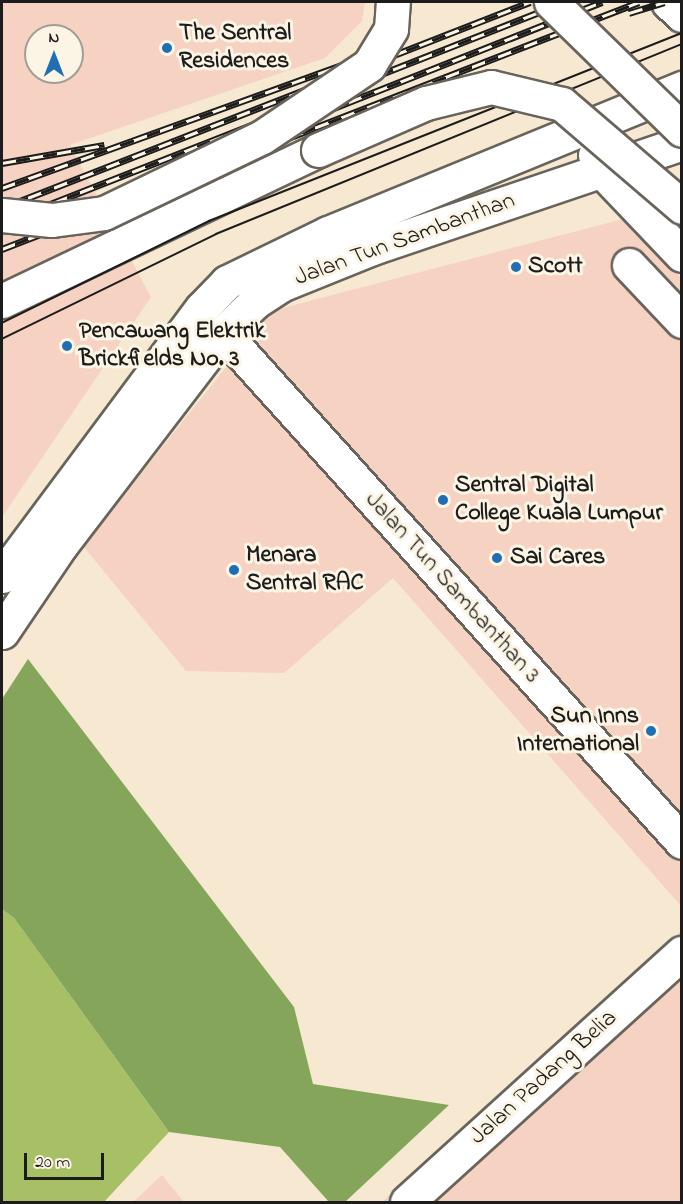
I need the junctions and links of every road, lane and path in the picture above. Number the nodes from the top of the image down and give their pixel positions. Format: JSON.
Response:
{"nodes":[{"id":1,"x":393,"y":2,"type":"edge"},
{"id":2,"x":551,"y":2,"type":"edge"},
{"id":3,"x":668,"y":2,"type":"edge"},
{"id":4,"x":681,"y":15,"type":"edge"},
{"id":5,"x":681,"y":88,"type":"edge"},
{"id":6,"x":620,"y":111,"type":"junction"},
{"id":7,"x":681,"y":130,"type":"edge"},
{"id":8,"x":681,"y":143,"type":"edge"},
{"id":9,"x":602,"y":171,"type":"junction"},
{"id":10,"x":681,"y":207,"type":"edge"},
{"id":11,"x":2,"y":215,"type":"edge"},
{"id":12,"x":681,"y":255,"type":"edge"},
{"id":13,"x":629,"y":266,"type":"dead end"},
{"id":14,"x":2,"y":301,"type":"edge"},
{"id":15,"x":681,"y":321,"type":"edge"},
{"id":16,"x":223,"y":333,"type":"junction"},
{"id":17,"x":2,"y":576,"type":"edge"},
{"id":18,"x":2,"y":632,"type":"edge"},
{"id":19,"x":681,"y":842,"type":"edge"},
{"id":20,"x":681,"y":953,"type":"edge"},
{"id":21,"x":407,"y":1203,"type":"edge"}],
"edges":[{"from":1,"to":11,"type":"main road","bridge":true},
{"from":2,"to":7,"type":"main road","bridge":true},
{"from":3,"to":4,"type":"main road"},
{"from":5,"to":6,"type":"main road","name":"Jalan Tun Sambanthan"},
{"from":6,"to":9,"type":"main road"},
{"from":6,"to":17,"type":"main road","name":"Jalan Tun Sambanthan"},
{"from":8,"to":9,"type":"main road","name":"Jalan Tun Sambanthan"},
{"from":9,"to":12,"type":"main road"},
{"from":9,"to":16,"type":"main road","name":"Jalan Tun Sambanthan"},
{"from":10,"to":14,"type":"main road","bridge":true},
{"from":13,"to":15,"type":"main road"},
{"from":16,"to":18,"type":"main road","name":"Jalan Tun Sambanthan"},
{"from":16,"to":19,"type":"main road","name":"Jalan Tun Sambanthan 3"},
{"from":20,"to":21,"type":"main road","name":"Jalan Padang Belia"}]}
